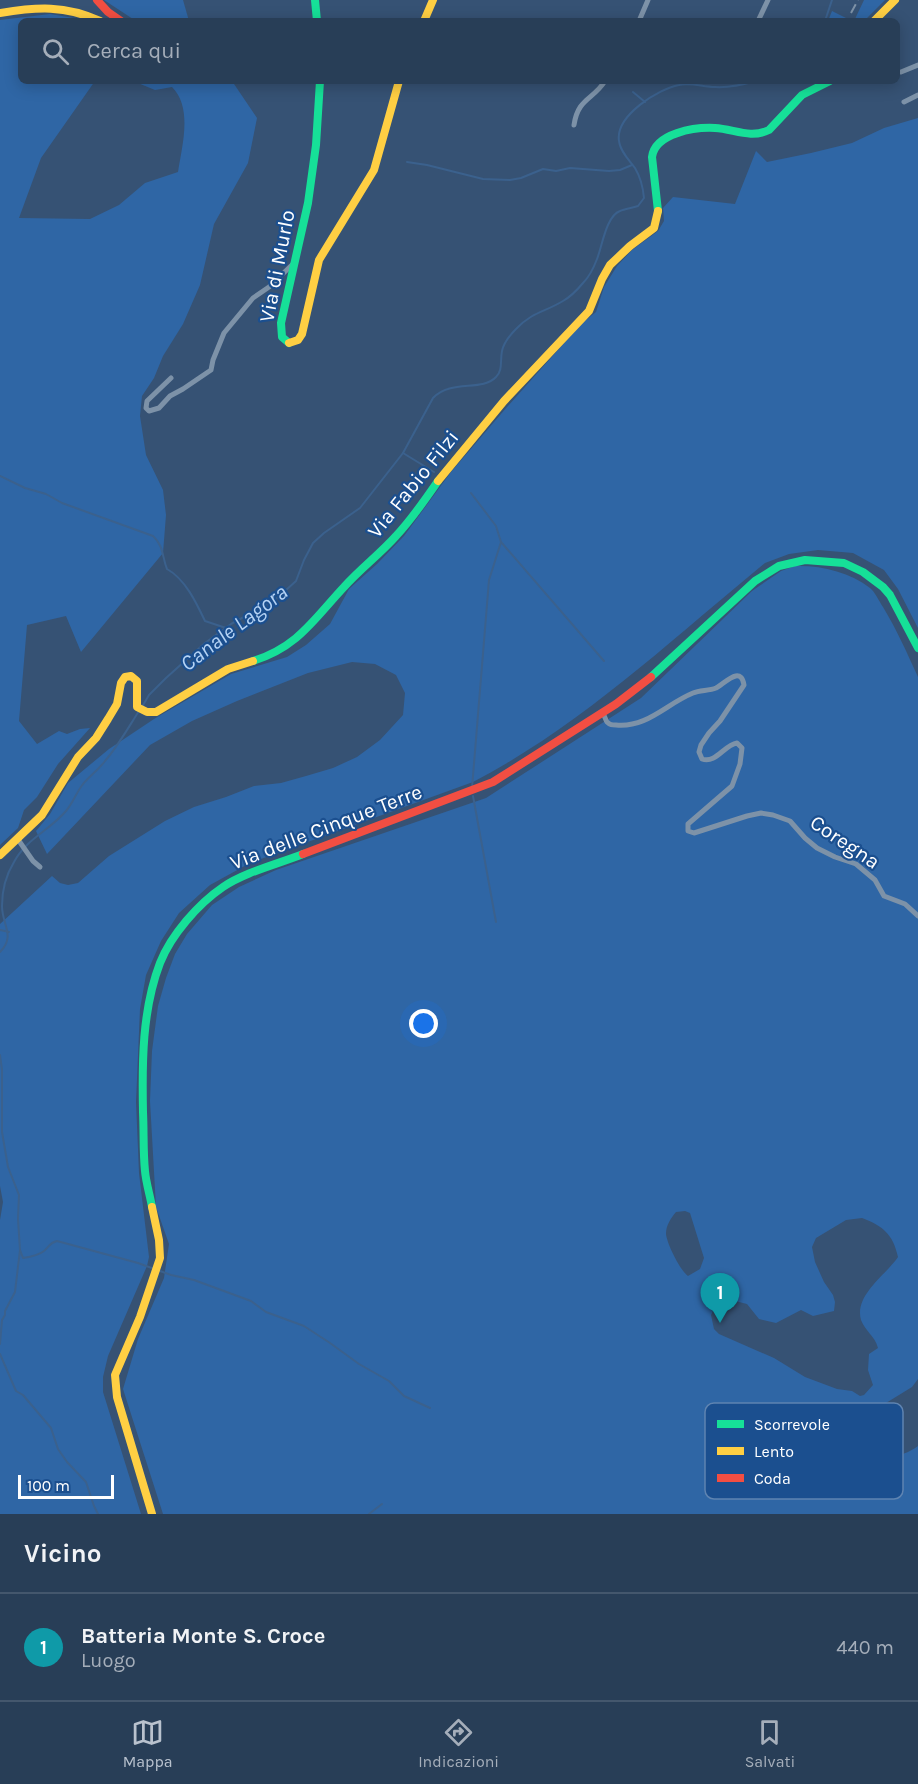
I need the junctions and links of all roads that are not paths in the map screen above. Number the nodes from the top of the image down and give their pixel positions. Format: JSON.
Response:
{"nodes":[{"id":1,"x":97,"y":0,"type":"edge"},
{"id":2,"x":315,"y":0,"type":"edge"},
{"id":3,"x":433,"y":0,"type":"edge"},
{"id":4,"x":648,"y":0,"type":"edge"},
{"id":5,"x":768,"y":0,"type":"edge"},
{"id":6,"x":895,"y":0,"type":"edge"},
{"id":7,"x":0,"y":13,"type":"edge"},
{"id":8,"x":92,"y":18,"type":"edge"},
{"id":9,"x":117,"y":18,"type":"edge"},
{"id":10,"x":317,"y":18,"type":"edge"},
{"id":11,"x":425,"y":18,"type":"edge"},
{"id":12,"x":640,"y":18,"type":"edge"},
{"id":13,"x":759,"y":18,"type":"edge"},
{"id":14,"x":877,"y":18,"type":"edge"},
{"id":15,"x":918,"y":65,"type":"edge"},
{"id":16,"x":901,"y":72,"type":"dead end"},
{"id":17,"x":320,"y":84,"type":"edge"},
{"id":18,"x":398,"y":84,"type":"edge"},
{"id":19,"x":603,"y":84,"type":"edge"},
{"id":20,"x":824,"y":84,"type":"edge"},
{"id":21,"x":918,"y":95,"type":"edge"},
{"id":22,"x":904,"y":102,"type":"dead end"},
{"id":23,"x":574,"y":125,"type":"dead end"},
{"id":24,"x":295,"y":262,"type":"junction"},
{"id":25,"x":171,"y":378,"type":"dead end"},
{"id":26,"x":918,"y":648,"type":"edge"},
{"id":27,"x":603,"y":714,"type":"junction"},
{"id":28,"x":19,"y":841,"type":"junction"},
{"id":29,"x":0,"y":855,"type":"edge"},
{"id":30,"x":40,"y":867,"type":"dead end"},
{"id":31,"x":918,"y":916,"type":"edge"},
{"id":32,"x":152,"y":1514,"type":"edge"}],
"edges":[{"from":1,"to":9,"type":"street"},
{"from":2,"to":10,"type":"street"},
{"from":3,"to":11,"type":"street"},
{"from":4,"to":12,"type":"street"},
{"from":5,"to":13,"type":"street"},
{"from":6,"to":14,"type":"street"},
{"from":7,"to":8,"type":"street"},
{"from":15,"to":16,"type":"street"},
{"from":17,"to":24,"type":"street","name":"Via di Murlo"},
{"from":18,"to":24,"type":"street","name":"Via di Murlo"},
{"from":19,"to":23,"type":"street"},
{"from":20,"to":28,"type":"street","name":"Via Fabio Filzi"},
{"from":21,"to":22,"type":"street"},
{"from":24,"to":25,"type":"street"},
{"from":26,"to":27,"type":"street","name":"Via delle Cinque Terre"},
{"from":27,"to":31,"type":"street","name":"Coregna"},
{"from":27,"to":32,"type":"street","name":"Via delle Cinque Terre"},
{"from":28,"to":29,"type":"street","name":"Via Fabio Filzi"},
{"from":28,"to":30,"type":"street"}]}
